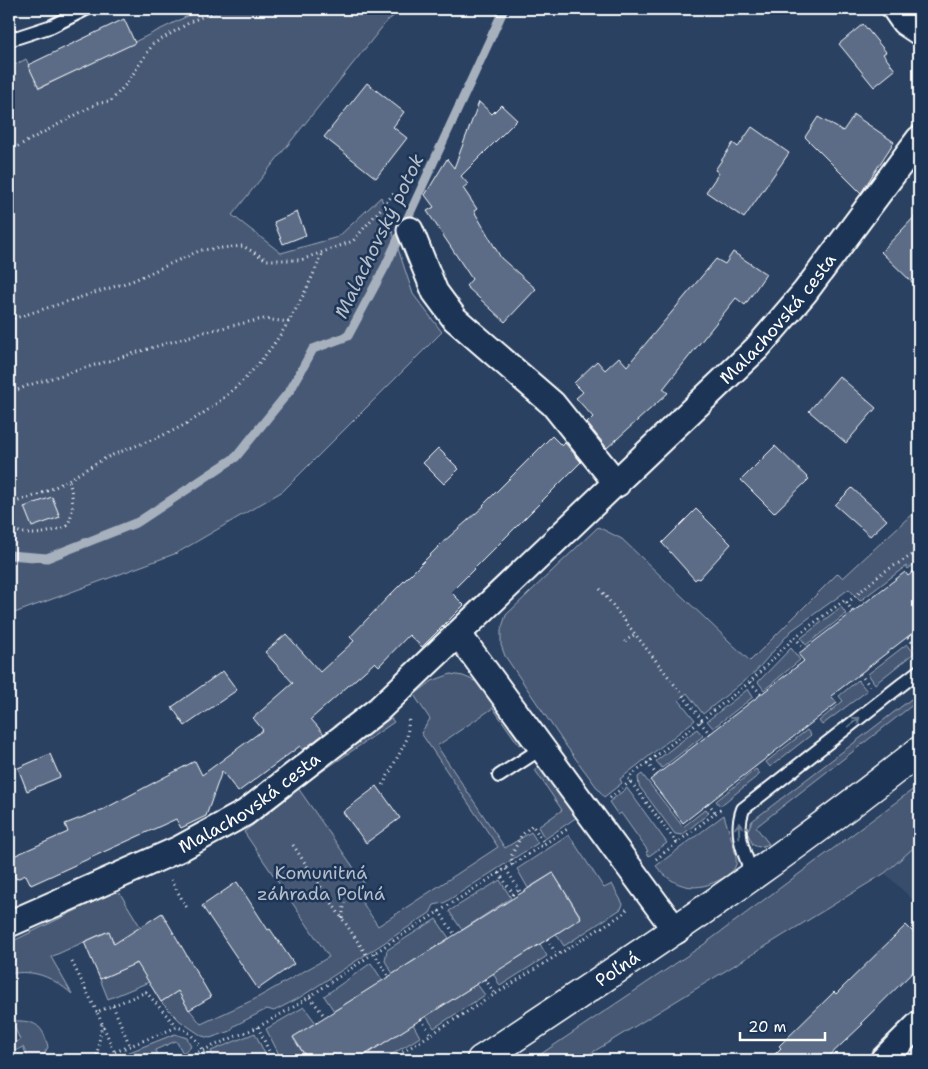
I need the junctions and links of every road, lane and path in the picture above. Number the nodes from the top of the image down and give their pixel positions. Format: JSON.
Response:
{"nodes":[{"id":1,"x":86,"y":9,"type":"edge"},
{"id":2,"x":222,"y":9,"type":"edge"},
{"id":3,"x":895,"y":9,"type":"edge"},
{"id":4,"x":919,"y":32,"type":"edge"},
{"id":5,"x":9,"y":40,"type":"edge"},
{"id":6,"x":919,"y":139,"type":"edge"},
{"id":7,"x":9,"y":151,"type":"edge"},
{"id":8,"x":396,"y":191,"type":"dead end"},
{"id":9,"x":410,"y":230,"type":"dead end"},
{"id":10,"x":323,"y":252,"type":"junction"},
{"id":11,"x":9,"y":320,"type":"edge"},
{"id":12,"x":290,"y":322,"type":"junction"},
{"id":13,"x":9,"y":394,"type":"edge"},
{"id":14,"x":68,"y":480,"type":"junction"},
{"id":15,"x":617,"y":484,"type":"junction"},
{"id":16,"x":9,"y":504,"type":"edge"},
{"id":17,"x":9,"y":528,"type":"edge"},
{"id":18,"x":919,"y":551,"type":"edge"},
{"id":19,"x":600,"y":589,"type":"dead end"},
{"id":20,"x":847,"y":603,"type":"junction"},
{"id":21,"x":853,"y":612,"type":"dead end"},
{"id":22,"x":635,"y":634,"type":"junction"},
{"id":23,"x":459,"y":635,"type":"junction"},
{"id":24,"x":795,"y":637,"type":"junction"},
{"id":25,"x":908,"y":637,"type":"dead end"},
{"id":26,"x":625,"y":642,"type":"dead end"},
{"id":27,"x":804,"y":649,"type":"dead end"},
{"id":28,"x":919,"y":651,"type":"edge"},
{"id":29,"x":919,"y":671,"type":"edge"},
{"id":30,"x":860,"y":674,"type":"dead end"},
{"id":31,"x":750,"y":682,"type":"junction"},
{"id":32,"x":873,"y":690,"type":"dead end"},
{"id":33,"x":761,"y":694,"type":"dead end"},
{"id":34,"x":701,"y":721,"type":"junction"},
{"id":35,"x":409,"y":728,"type":"dead end"},
{"id":36,"x":710,"y":734,"type":"dead end"},
{"id":37,"x":542,"y":748,"type":"junction"},
{"id":38,"x":919,"y":751,"type":"edge"},
{"id":39,"x":647,"y":763,"type":"junction"},
{"id":40,"x":499,"y":776,"type":"dead end"},
{"id":41,"x":657,"y":776,"type":"dead end"},
{"id":42,"x":631,"y":781,"type":"junction"},
{"id":43,"x":383,"y":786,"type":"dead end"},
{"id":44,"x":708,"y":803,"type":"dead end"},
{"id":45,"x":599,"y":807,"type":"junction"},
{"id":46,"x":716,"y":813,"type":"dead end"},
{"id":47,"x":677,"y":843,"type":"dead end"},
{"id":48,"x":545,"y":844,"type":"junction"},
{"id":49,"x":293,"y":845,"type":"dead end"},
{"id":50,"x":513,"y":865,"type":"junction"},
{"id":51,"x":506,"y":869,"type":"junction"},
{"id":52,"x":499,"y":873,"type":"junction"},
{"id":53,"x":753,"y":876,"type":"junction"},
{"id":54,"x":170,"y":880,"type":"dead end"},
{"id":55,"x":345,"y":901,"type":"dead end"},
{"id":56,"x":187,"y":908,"type":"dead end"},
{"id":57,"x":439,"y":911,"type":"junction"},
{"id":58,"x":622,"y":914,"type":"dead end"},
{"id":59,"x":342,"y":918,"type":"junction"},
{"id":60,"x":9,"y":924,"type":"edge"},
{"id":61,"x":676,"y":931,"type":"junction"},
{"id":62,"x":455,"y":935,"type":"dead end"},
{"id":63,"x":547,"y":939,"type":"dead end"},
{"id":64,"x":374,"y":953,"type":"junction"},
{"id":65,"x":557,"y":955,"type":"junction"},
{"id":66,"x":368,"y":956,"type":"junction"},
{"id":67,"x":72,"y":962,"type":"dead end"},
{"id":68,"x":389,"y":977,"type":"dead end"},
{"id":69,"x":485,"y":979,"type":"dead end"},
{"id":70,"x":494,"y":994,"type":"junction"},
{"id":71,"x":310,"y":997,"type":"junction"},
{"id":72,"x":113,"y":1006,"type":"junction"},
{"id":73,"x":97,"y":1012,"type":"junction"},
{"id":74,"x":325,"y":1017,"type":"dead end"},
{"id":75,"x":422,"y":1019,"type":"dead end"},
{"id":76,"x":102,"y":1023,"type":"junction"},
{"id":77,"x":919,"y":1024,"type":"edge"},
{"id":78,"x":177,"y":1026,"type":"junction"},
{"id":79,"x":258,"y":1027,"type":"junction"},
{"id":80,"x":431,"y":1034,"type":"junction"},
{"id":81,"x":130,"y":1046,"type":"junction"},
{"id":82,"x":203,"y":1050,"type":"junction"},
{"id":83,"x":115,"y":1052,"type":"junction"},
{"id":84,"x":96,"y":1060,"type":"edge"},
{"id":85,"x":118,"y":1060,"type":"edge"},
{"id":86,"x":180,"y":1060,"type":"edge"},
{"id":87,"x":208,"y":1060,"type":"edge"},
{"id":88,"x":273,"y":1060,"type":"edge"},
{"id":89,"x":390,"y":1060,"type":"edge"},
{"id":90,"x":481,"y":1060,"type":"edge"},
{"id":91,"x":883,"y":1060,"type":"edge"}],
"edges":[{"from":1,"to":5,"type":"lane"},
{"from":2,"to":7,"type":"path"},
{"from":3,"to":4,"type":"street"},
{"from":6,"to":15,"type":"street","name":"Malachovská cesta"},
{"from":8,"to":10,"type":"path"},
{"from":9,"to":15,"type":"street"},
{"from":10,"to":11,"type":"path"},
{"from":10,"to":12,"type":"path"},
{"from":12,"to":13,"type":"path"},
{"from":12,"to":14,"type":"path"},
{"from":14,"to":16,"type":"path"},
{"from":14,"to":17,"type":"path"},
{"from":15,"to":23,"type":"street","name":"Malachovská cesta"},
{"from":18,"to":20,"type":"path"},
{"from":19,"to":22,"type":"path"},
{"from":20,"to":21,"type":"path"},
{"from":20,"to":24,"type":"path"},
{"from":22,"to":26,"type":"path"},
{"from":22,"to":34,"type":"path"},
{"from":23,"to":37,"type":"street"},
{"from":23,"to":60,"type":"street","name":"Malachovská cesta"},
{"from":24,"to":27,"type":"path"},
{"from":24,"to":31,"type":"path"},
{"from":25,"to":28,"type":"path"},
{"from":53,"to":29,"type":"lane","one_way":true},
{"from":30,"to":32,"type":"path"},
{"from":31,"to":33,"type":"path"},
{"from":31,"to":34,"type":"path"},
{"from":34,"to":36,"type":"path"},
{"from":34,"to":39,"type":"path"},
{"from":35,"to":43,"type":"path"},
{"from":37,"to":40,"type":"lane"},
{"from":37,"to":45,"type":"street"},
{"from":38,"to":53,"type":"street","name":"Poľná"},
{"from":39,"to":41,"type":"path"},
{"from":39,"to":42,"type":"path"},
{"from":42,"to":45,"type":"path"},
{"from":42,"to":47,"type":"path"},
{"from":44,"to":46,"type":"path"},
{"from":45,"to":48,"type":"path"},
{"from":45,"to":61,"type":"street"},
{"from":48,"to":50,"type":"path"},
{"from":48,"to":50,"type":"path"},
{"from":49,"to":59,"type":"path"},
{"from":50,"to":51,"type":"path"},
{"from":51,"to":52,"type":"path"},
{"from":51,"to":52,"type":"path"},
{"from":52,"to":57,"type":"path"},
{"from":53,"to":61,"type":"street","name":"Poľná"},
{"from":54,"to":56,"type":"path"},
{"from":55,"to":59,"type":"path"},
{"from":57,"to":62,"type":"path"},
{"from":57,"to":64,"type":"path"},
{"from":58,"to":65,"type":"path"},
{"from":59,"to":66,"type":"path"},
{"from":61,"to":90,"type":"street","name":"Poľná"},
{"from":63,"to":65,"type":"path"},
{"from":64,"to":66,"type":"path"},
{"from":64,"to":68,"type":"path"},
{"from":65,"to":70,"type":"path"},
{"from":66,"to":71,"type":"path"},
{"from":67,"to":73,"type":"path"},
{"from":69,"to":70,"type":"path"},
{"from":70,"to":80,"type":"path"},
{"from":71,"to":74,"type":"path"},
{"from":71,"to":79,"type":"path"},
{"from":72,"to":73,"type":"path"},
{"from":72,"to":78,"type":"path"},
{"from":72,"to":81,"type":"path"},
{"from":73,"to":76,"type":"path"},
{"from":75,"to":80,"type":"path"},
{"from":76,"to":83,"type":"path"},
{"from":76,"to":84,"type":"path"},
{"from":77,"to":91,"type":"street"},
{"from":78,"to":81,"type":"path"},
{"from":78,"to":82,"type":"path"},
{"from":79,"to":82,"type":"path"},
{"from":79,"to":88,"type":"path"},
{"from":80,"to":89,"type":"path"},
{"from":81,"to":83,"type":"path"},
{"from":82,"to":86,"type":"path"},
{"from":82,"to":87,"type":"path"},
{"from":83,"to":85,"type":"path"}]}
